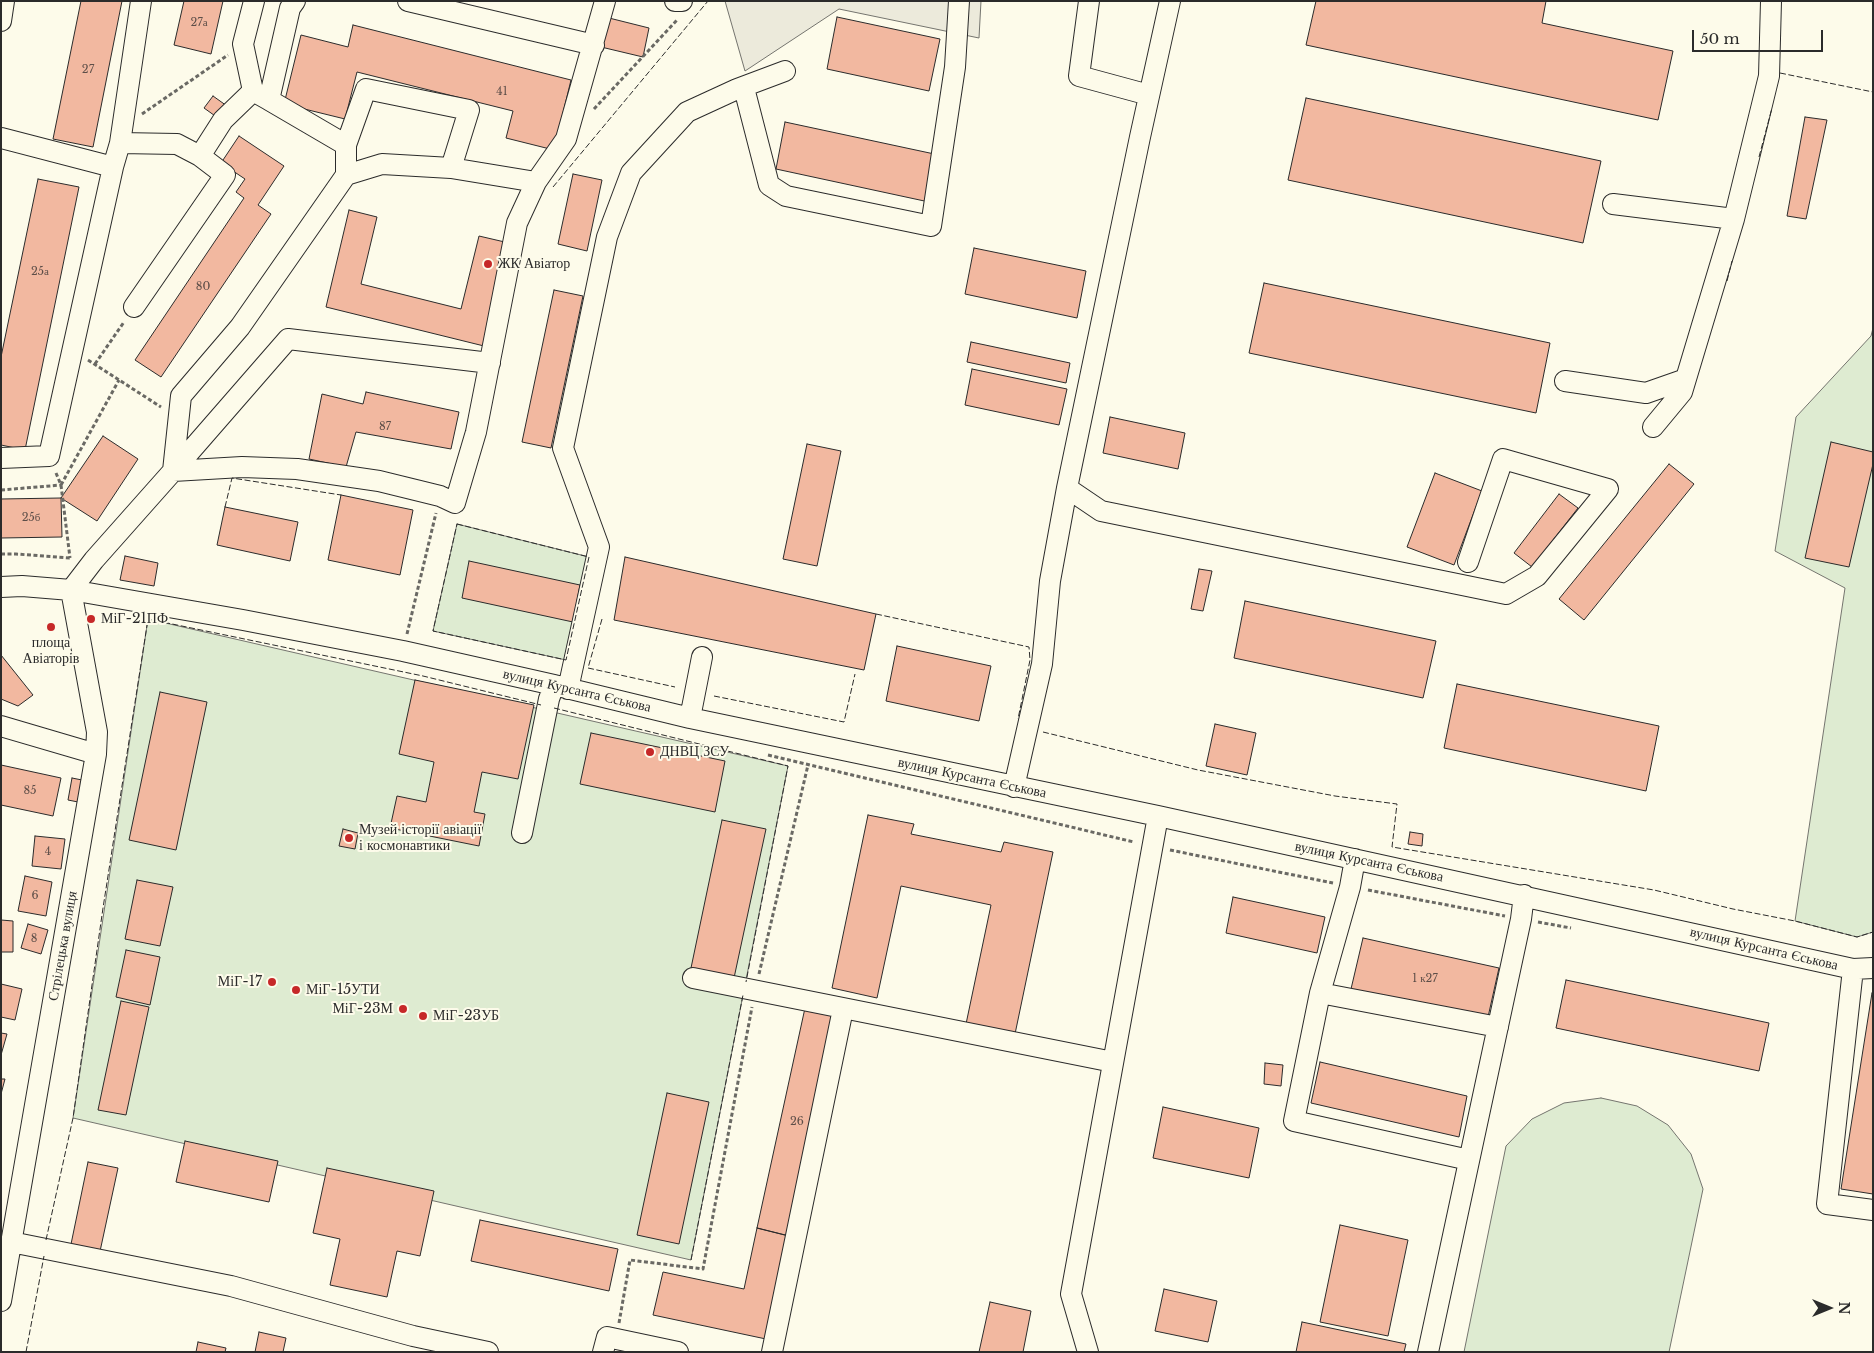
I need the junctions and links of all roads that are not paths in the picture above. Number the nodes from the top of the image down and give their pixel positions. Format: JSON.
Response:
{"nodes":[{"id":1,"x":4,"y":1,"type":"edge"},
{"id":2,"x":141,"y":1,"type":"edge"},
{"id":3,"x":254,"y":1,"type":"edge"},
{"id":4,"x":295,"y":1,"type":"edge"},
{"id":5,"x":408,"y":1,"type":"edge"},
{"id":6,"x":605,"y":1,"type":"edge"},
{"id":7,"x":959,"y":1,"type":"edge"},
{"id":8,"x":1088,"y":1,"type":"edge"},
{"id":9,"x":1170,"y":1,"type":"edge"},
{"id":10,"x":1771,"y":1,"type":"edge"},
{"id":11,"x":1,"y":21,"type":"edge"},
{"id":12,"x":594,"y":45,"type":"junction"},
{"id":13,"x":785,"y":71,"type":"dead end"},
{"id":14,"x":744,"y":88,"type":"junction"},
{"id":15,"x":261,"y":95,"type":"junction"},
{"id":16,"x":1149,"y":95,"type":"junction"},
{"id":17,"x":121,"y":136,"type":"junction"},
{"id":18,"x":1,"y":138,"type":"edge"},
{"id":19,"x":346,"y":145,"type":"junction"},
{"id":20,"x":200,"y":156,"type":"junction"},
{"id":21,"x":113,"y":167,"type":"junction"},
{"id":22,"x":451,"y":168,"type":"junction"},
{"id":23,"x":346,"y":175,"type":"junction"},
{"id":24,"x":536,"y":182,"type":"junction"},
{"id":25,"x":1613,"y":204,"type":"dead end"},
{"id":26,"x":1734,"y":219,"type":"junction"},
{"id":27,"x":134,"y":307,"type":"road end"},
{"id":28,"x":490,"y":363,"type":"junction"},
{"id":29,"x":1686,"y":379,"type":"junction"},
{"id":30,"x":1565,"y":382,"type":"dead end"},
{"id":31,"x":1653,"y":427,"type":"dead end"},
{"id":32,"x":1,"y":458,"type":"edge"},
{"id":33,"x":173,"y":471,"type":"junction"},
{"id":34,"x":1067,"y":488,"type":"junction"},
{"id":35,"x":1468,"y":562,"type":"dead end"},
{"id":36,"x":1,"y":587,"type":"edge"},
{"id":37,"x":71,"y":590,"type":"junction"},
{"id":38,"x":702,"y":657,"type":"dead end"},
{"id":39,"x":561,"y":687,"type":"junction"},
{"id":40,"x":690,"y":718,"type":"junction"},
{"id":41,"x":1,"y":726,"type":"edge"},
{"id":42,"x":96,"y":754,"type":"junction"},
{"id":43,"x":1014,"y":787,"type":"junction"},
{"id":44,"x":1158,"y":816,"type":"junction"},
{"id":45,"x":522,"y":833,"type":"dead end"},
{"id":46,"x":1355,"y":860,"type":"junction"},
{"id":47,"x":1524,"y":895,"type":"junction"},
{"id":48,"x":1873,"y":968,"type":"edge"},
{"id":49,"x":1853,"y":969,"type":"junction"},
{"id":50,"x":693,"y":978,"type":"dead end"},
{"id":51,"x":1320,"y":993,"type":"junction"},
{"id":52,"x":843,"y":1009,"type":"junction"},
{"id":53,"x":1498,"y":1027,"type":"junction"},
{"id":54,"x":1113,"y":1062,"type":"junction"},
{"id":55,"x":1469,"y":1160,"type":"junction"},
{"id":56,"x":10,"y":1198,"type":"edge"},
{"id":57,"x":1873,"y":1210,"type":"edge"},
{"id":58,"x":11,"y":1242,"type":"junction"},
{"id":59,"x":1,"y":1301,"type":"edge"},
{"id":60,"x":610,"y":1345,"type":"edge"},
{"id":61,"x":488,"y":1352,"type":"edge"},
{"id":62,"x":678,"y":1352,"type":"edge"},
{"id":63,"x":772,"y":1352,"type":"edge"},
{"id":64,"x":1088,"y":1352,"type":"edge"},
{"id":65,"x":1428,"y":1352,"type":"edge"}],
"edges":[{"from":1,"to":11,"type":"street"},
{"from":2,"to":17,"type":"street"},
{"from":3,"to":15,"type":"street"},
{"from":4,"to":15,"type":"street"},
{"from":5,"to":12,"type":"street"},
{"from":6,"to":12,"type":"street"},
{"from":7,"to":14,"type":"street"},
{"from":8,"to":16,"type":"street"},
{"from":9,"to":16,"type":"street"},
{"from":10,"to":26,"type":"street"},
{"from":12,"to":24,"type":"street"},
{"from":13,"to":14,"type":"street"},
{"from":14,"to":39,"type":"street"},
{"from":15,"to":19,"type":"street"},
{"from":15,"to":20,"type":"street"},
{"from":16,"to":34,"type":"street"},
{"from":17,"to":20,"type":"street"},
{"from":17,"to":21,"type":"street"},
{"from":18,"to":21,"type":"street"},
{"from":19,"to":22,"type":"street"},
{"from":19,"to":23,"type":"street"},
{"from":20,"to":27,"type":"street"},
{"from":21,"to":32,"type":"street"},
{"from":22,"to":23,"type":"street"},
{"from":22,"to":24,"type":"street"},
{"from":23,"to":33,"type":"street"},
{"from":24,"to":28,"type":"street"},
{"from":25,"to":26,"type":"street"},
{"from":26,"to":29,"type":"street"},
{"from":28,"to":33,"type":"street"},
{"from":28,"to":33,"type":"street"},
{"from":29,"to":30,"type":"street"},
{"from":29,"to":31,"type":"street"},
{"from":33,"to":37,"type":"street"},
{"from":34,"to":35,"type":"street"},
{"from":34,"to":43,"type":"street"},
{"from":36,"to":37,"type":"street","name":"вулиця Курсанта Єськова"},
{"from":37,"to":39,"type":"street","name":"вулиця Курсанта Єськова"},
{"from":37,"to":42,"type":"street","name":"Стрілецька вулиця"},
{"from":38,"to":40,"type":"street"},
{"from":39,"to":40,"type":"street","name":"вулиця Курсанта Єськова"},
{"from":39,"to":45,"type":"street"},
{"from":40,"to":43,"type":"street","name":"вулиця Курсанта Єськова"},
{"from":41,"to":42,"type":"street"},
{"from":42,"to":56,"type":"street","name":"Стрілецька вулиця"},
{"from":43,"to":44,"type":"street","name":"вулиця Курсанта Єськова"},
{"from":44,"to":46,"type":"street","name":"вулиця Курсанта Єськова"},
{"from":44,"to":54,"type":"street"},
{"from":46,"to":47,"type":"street","name":"вулиця Курсанта Єськова"},
{"from":46,"to":51,"type":"street"},
{"from":47,"to":49,"type":"street","name":"вулиця Курсанта Єськова"},
{"from":47,"to":53,"type":"street"},
{"from":48,"to":49,"type":"street","name":"вулиця Курсанта Єськова"},
{"from":49,"to":57,"type":"street"},
{"from":50,"to":52,"type":"street"},
{"from":51,"to":53,"type":"street"},
{"from":51,"to":55,"type":"street"},
{"from":52,"to":54,"type":"street"},
{"from":52,"to":63,"type":"street"},
{"from":53,"to":55,"type":"street"},
{"from":54,"to":64,"type":"street"},
{"from":55,"to":65,"type":"street"},
{"from":56,"to":58,"type":"street","name":"Стрілецька вулиця"},
{"from":58,"to":59,"type":"street","name":"Стрілецька вулиця"},
{"from":58,"to":61,"type":"street"},
{"from":60,"to":62,"type":"street"}]}
